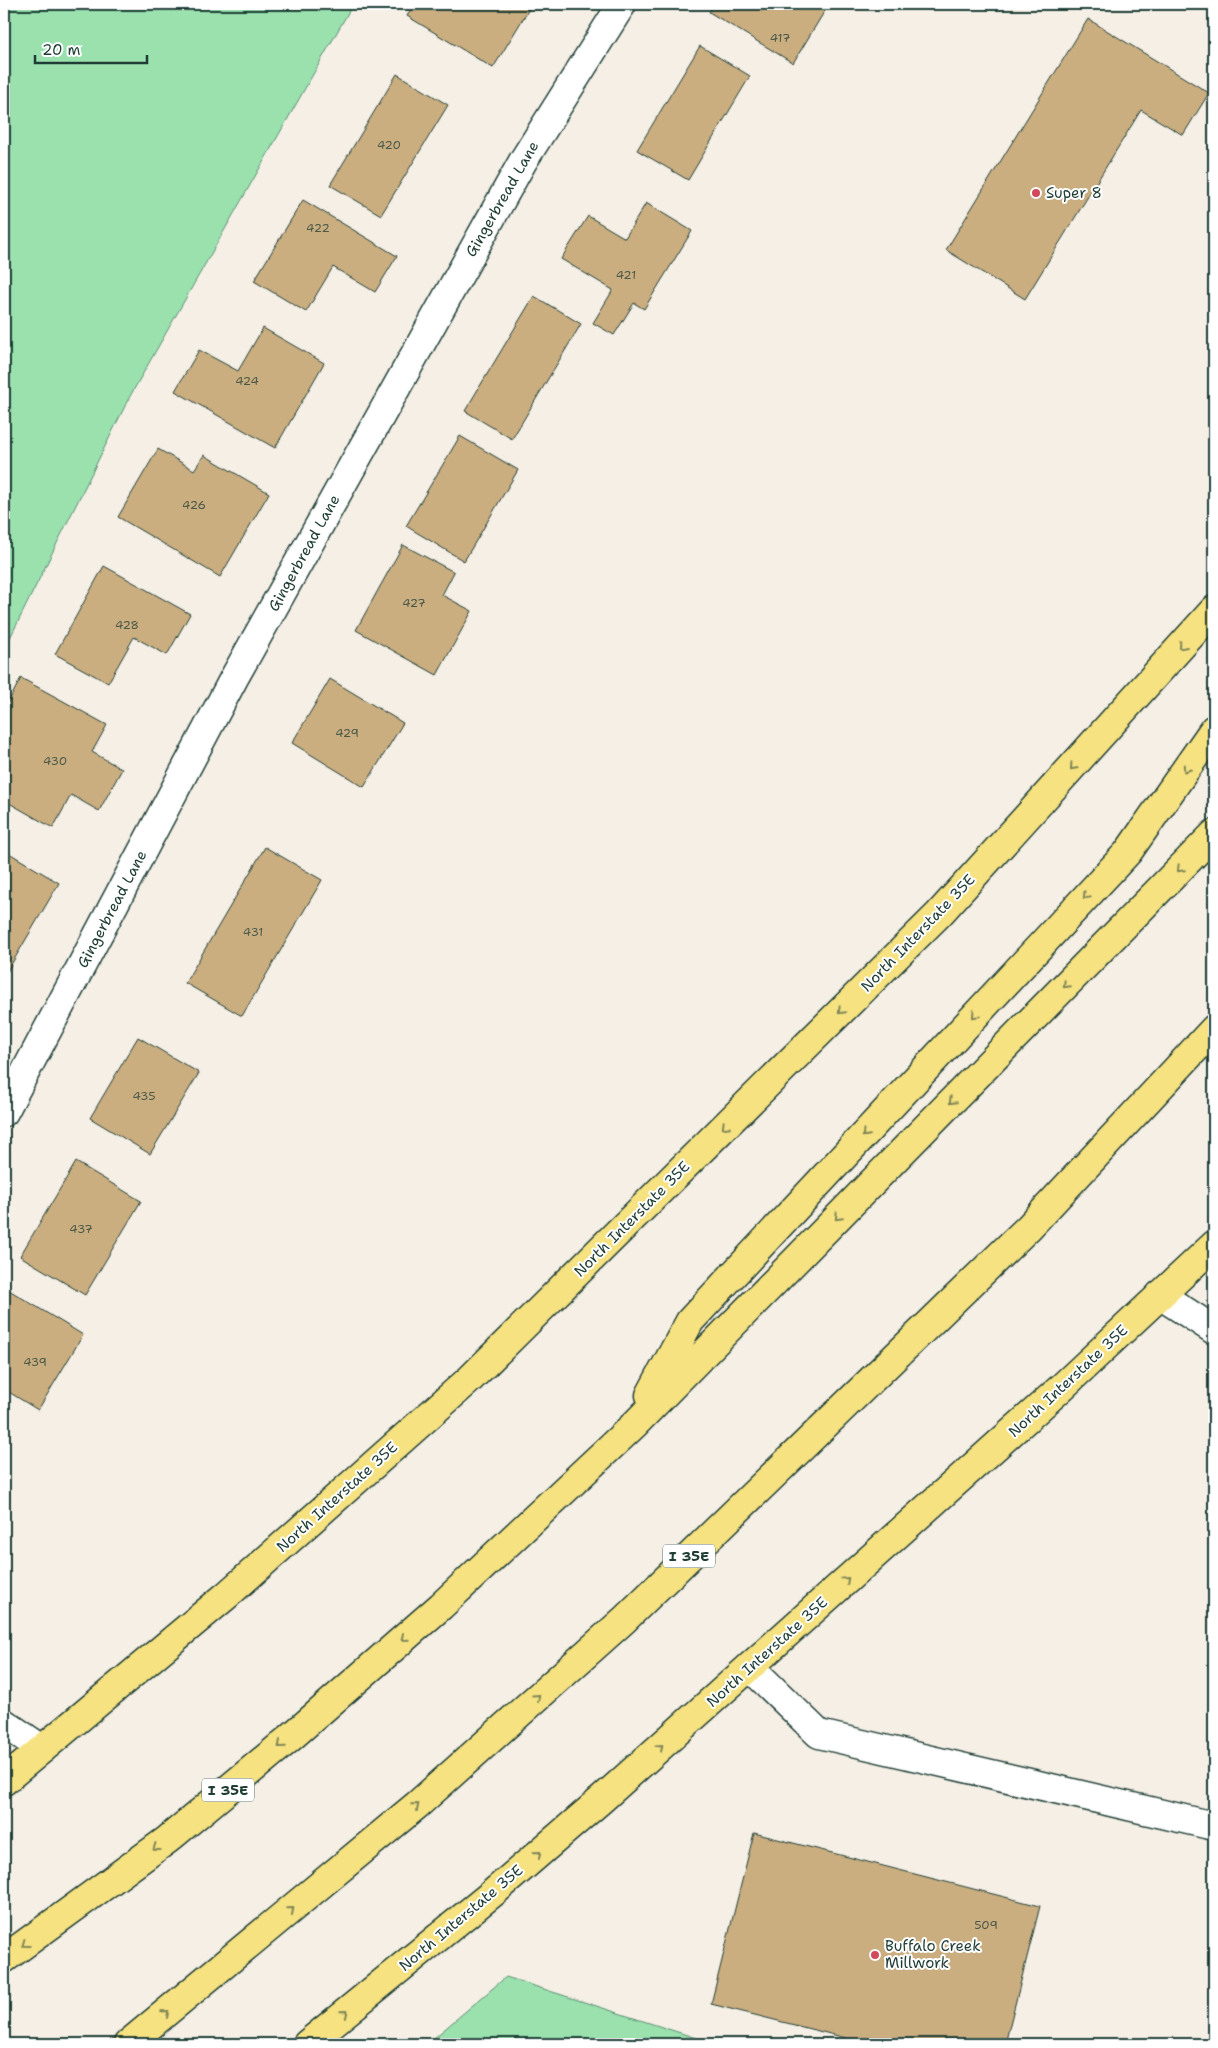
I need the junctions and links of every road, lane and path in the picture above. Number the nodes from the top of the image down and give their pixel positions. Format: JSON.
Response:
{"nodes":[{"id":1,"x":622,"y":4,"type":"edge"},
{"id":2,"x":1214,"y":610,"type":"edge"},
{"id":3,"x":1214,"y":729,"type":"edge"},
{"id":4,"x":1214,"y":834,"type":"edge"},
{"id":5,"x":1214,"y":1030,"type":"edge"},
{"id":6,"x":4,"y":1112,"type":"edge"},
{"id":7,"x":1214,"y":1245,"type":"edge"},
{"id":8,"x":1160,"y":1295,"type":"junction"},
{"id":9,"x":1214,"y":1330,"type":"edge"},
{"id":10,"x":634,"y":1424,"type":"junction"},
{"id":11,"x":750,"y":1667,"type":"junction"},
{"id":12,"x":4,"y":1723,"type":"edge"},
{"id":13,"x":42,"y":1750,"type":"junction"},
{"id":14,"x":4,"y":1781,"type":"edge"},
{"id":15,"x":1214,"y":1826,"type":"edge"},
{"id":16,"x":4,"y":1959,"type":"edge"},
{"id":17,"x":128,"y":2044,"type":"edge"},
{"id":18,"x":307,"y":2044,"type":"edge"}],
"edges":[{"from":1,"to":6,"type":"street","name":"Gingerbread Lane"},
{"from":2,"to":13,"type":"main road","name":"North Interstate 35E","one_way":true},
{"from":3,"to":10,"type":"main road","one_way":true},
{"from":4,"to":10,"type":"main road","number":"I 35E","one_way":true},
{"from":17,"to":5,"type":"main road","number":"I 35E","one_way":true},
{"from":7,"to":8,"type":"main road","name":"North Interstate 35E"},
{"from":8,"to":9,"type":"street"},
{"from":11,"to":8,"type":"main road","name":"North Interstate 35E","one_way":true},
{"from":10,"to":16,"type":"main road","number":"I 35E","one_way":true},
{"from":11,"to":15,"type":"street"},
{"from":18,"to":11,"type":"main road","name":"North Interstate 35E","one_way":true},
{"from":12,"to":13,"type":"street"},
{"from":13,"to":14,"type":"main road","name":"North Interstate 35E"}]}
